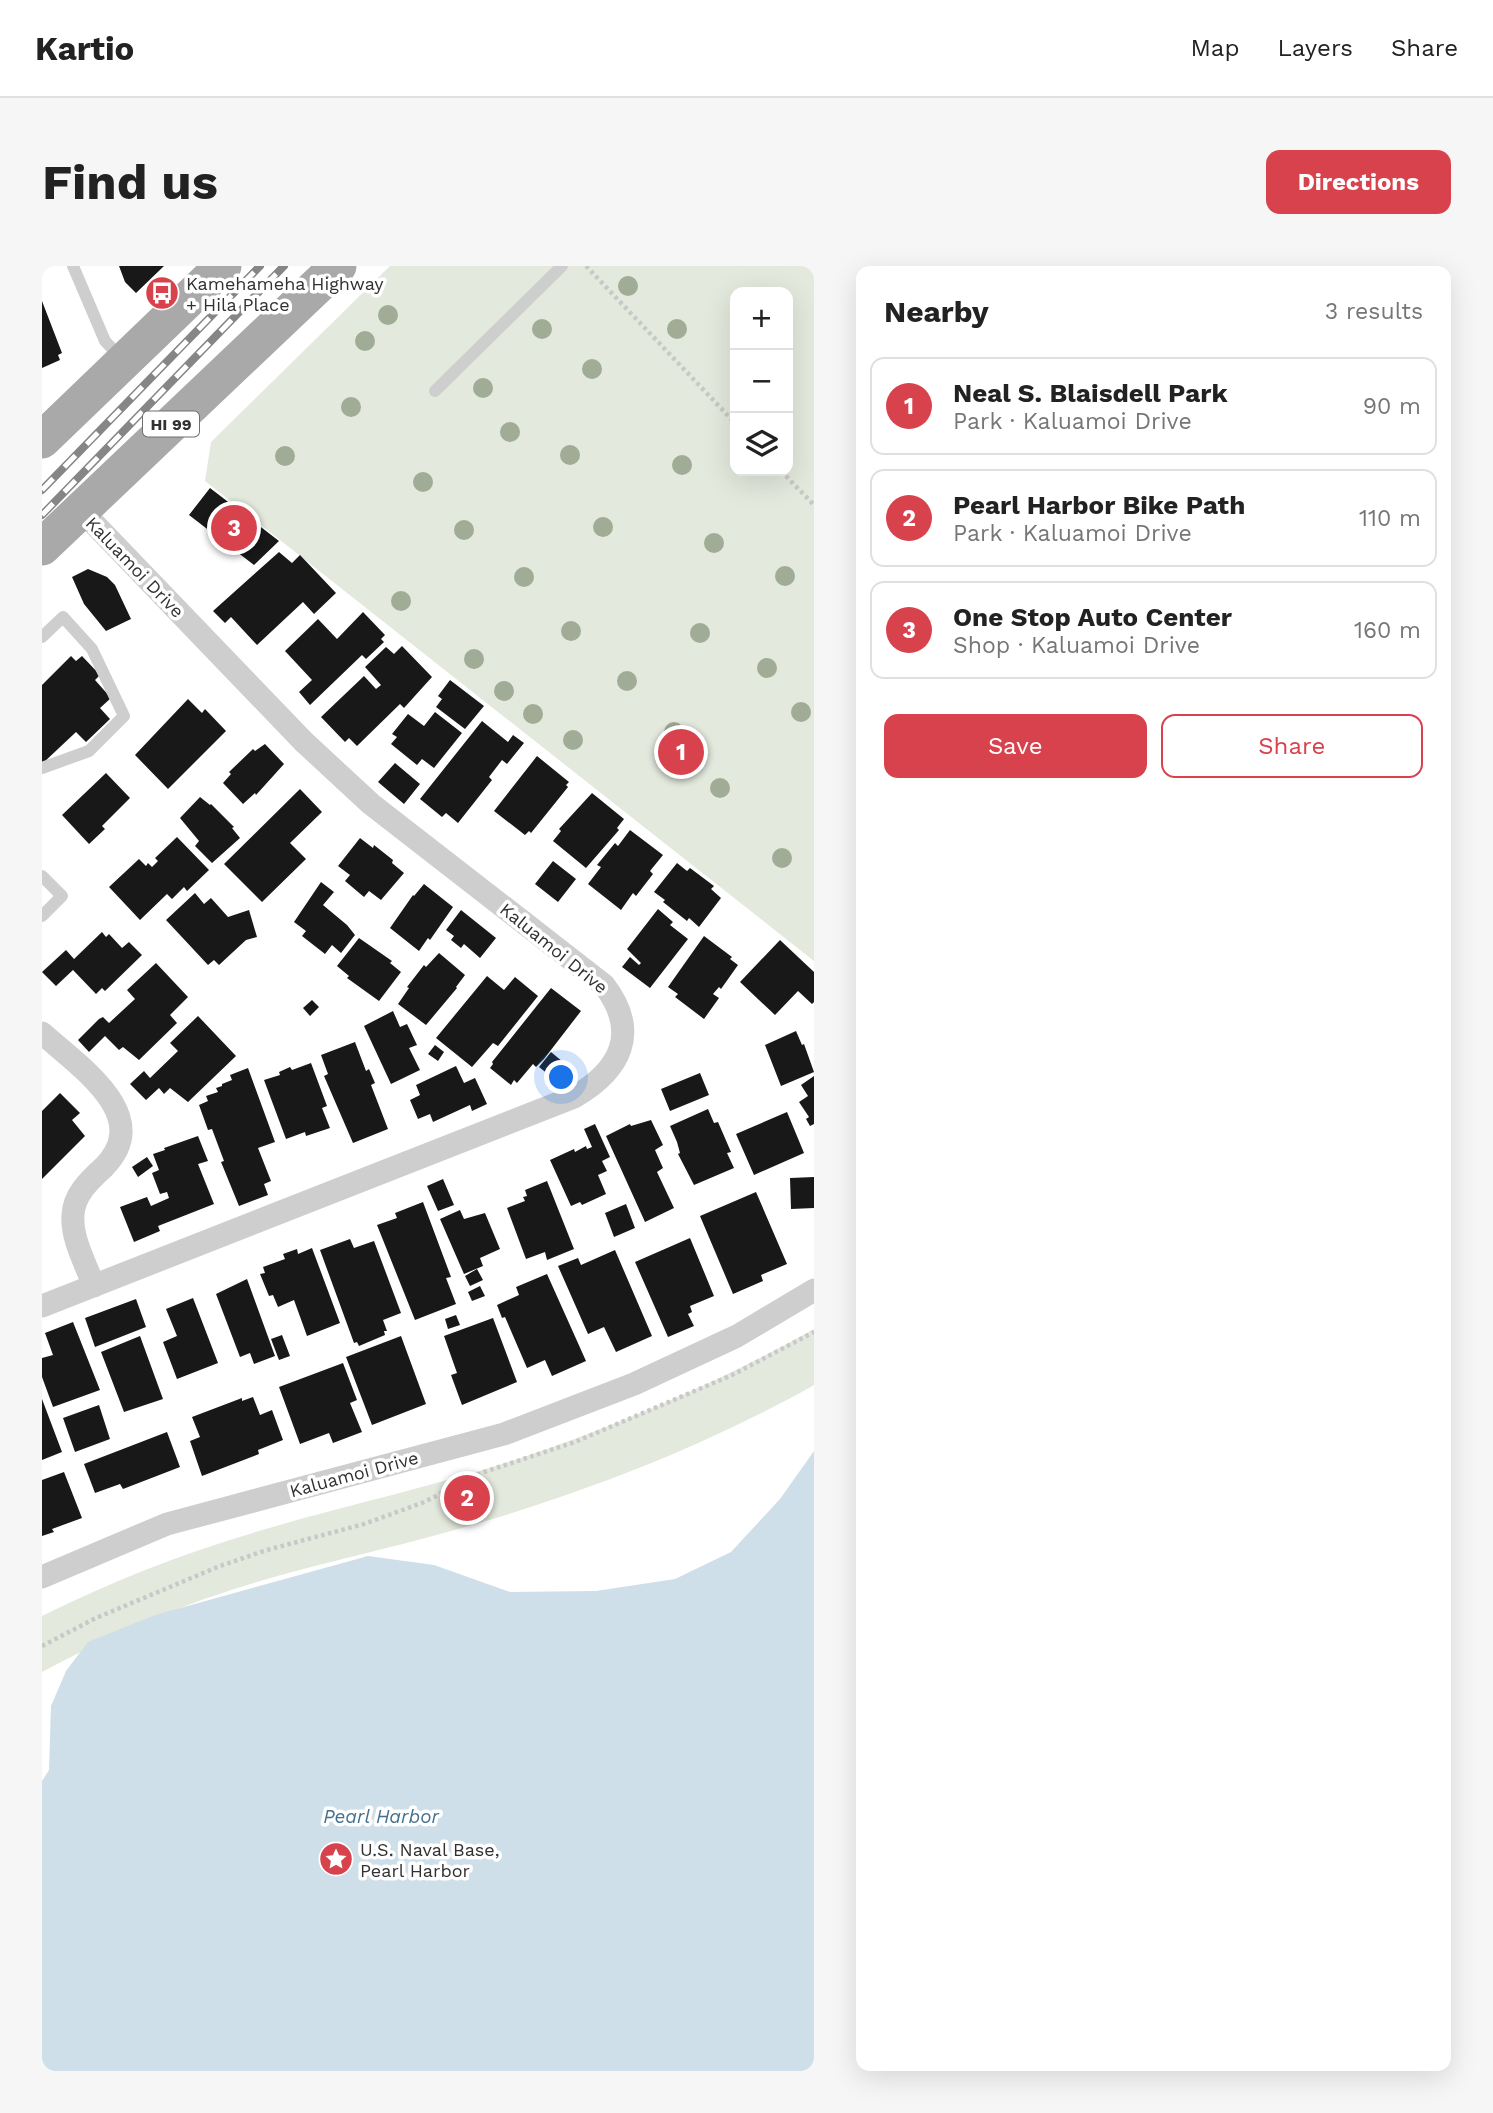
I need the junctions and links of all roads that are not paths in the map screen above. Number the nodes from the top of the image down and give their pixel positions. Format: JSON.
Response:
{"nodes":[{"id":1,"x":73,"y":266,"type":"edge"},
{"id":2,"x":223,"y":266,"type":"edge"},
{"id":3,"x":338,"y":266,"type":"edge"},
{"id":4,"x":562,"y":266,"type":"edge"},
{"id":5,"x":124,"y":361,"type":"junction"},
{"id":6,"x":435,"y":391,"type":"dead end"},
{"id":7,"x":48,"y":430,"type":"edge"},
{"id":8,"x":80,"y":510,"type":"junction"},
{"id":9,"x":42,"y":547,"type":"edge"},
{"id":10,"x":42,"y":637,"type":"edge"},
{"id":11,"x":42,"y":768,"type":"edge"},
{"id":12,"x":42,"y":876,"type":"edge"},
{"id":13,"x":42,"y":916,"type":"edge"},
{"id":14,"x":42,"y":1033,"type":"edge"},
{"id":15,"x":94,"y":1286,"type":"junction"},
{"id":16,"x":814,"y":1290,"type":"edge"},
{"id":17,"x":42,"y":1306,"type":"edge"},
{"id":18,"x":42,"y":1577,"type":"edge"}],
"edges":[{"from":1,"to":5,"type":"lane"},
{"from":2,"to":5,"type":"main road"},
{"from":3,"to":8,"type":"main road","number":"HI 99"},
{"from":4,"to":6,"type":"lane"},
{"from":5,"to":7,"type":"main road"},
{"from":8,"to":9,"type":"main road","number":"HI 99"},
{"from":8,"to":15,"type":"street","name":"Kaluamoi Drive"},
{"from":10,"to":11,"type":"lane"},
{"from":12,"to":13,"type":"lane"},
{"from":14,"to":15,"type":"street"},
{"from":15,"to":17,"type":"street","name":"Kaluamoi Drive"},
{"from":16,"to":18,"type":"street","name":"Kaluamoi Drive"}]}
